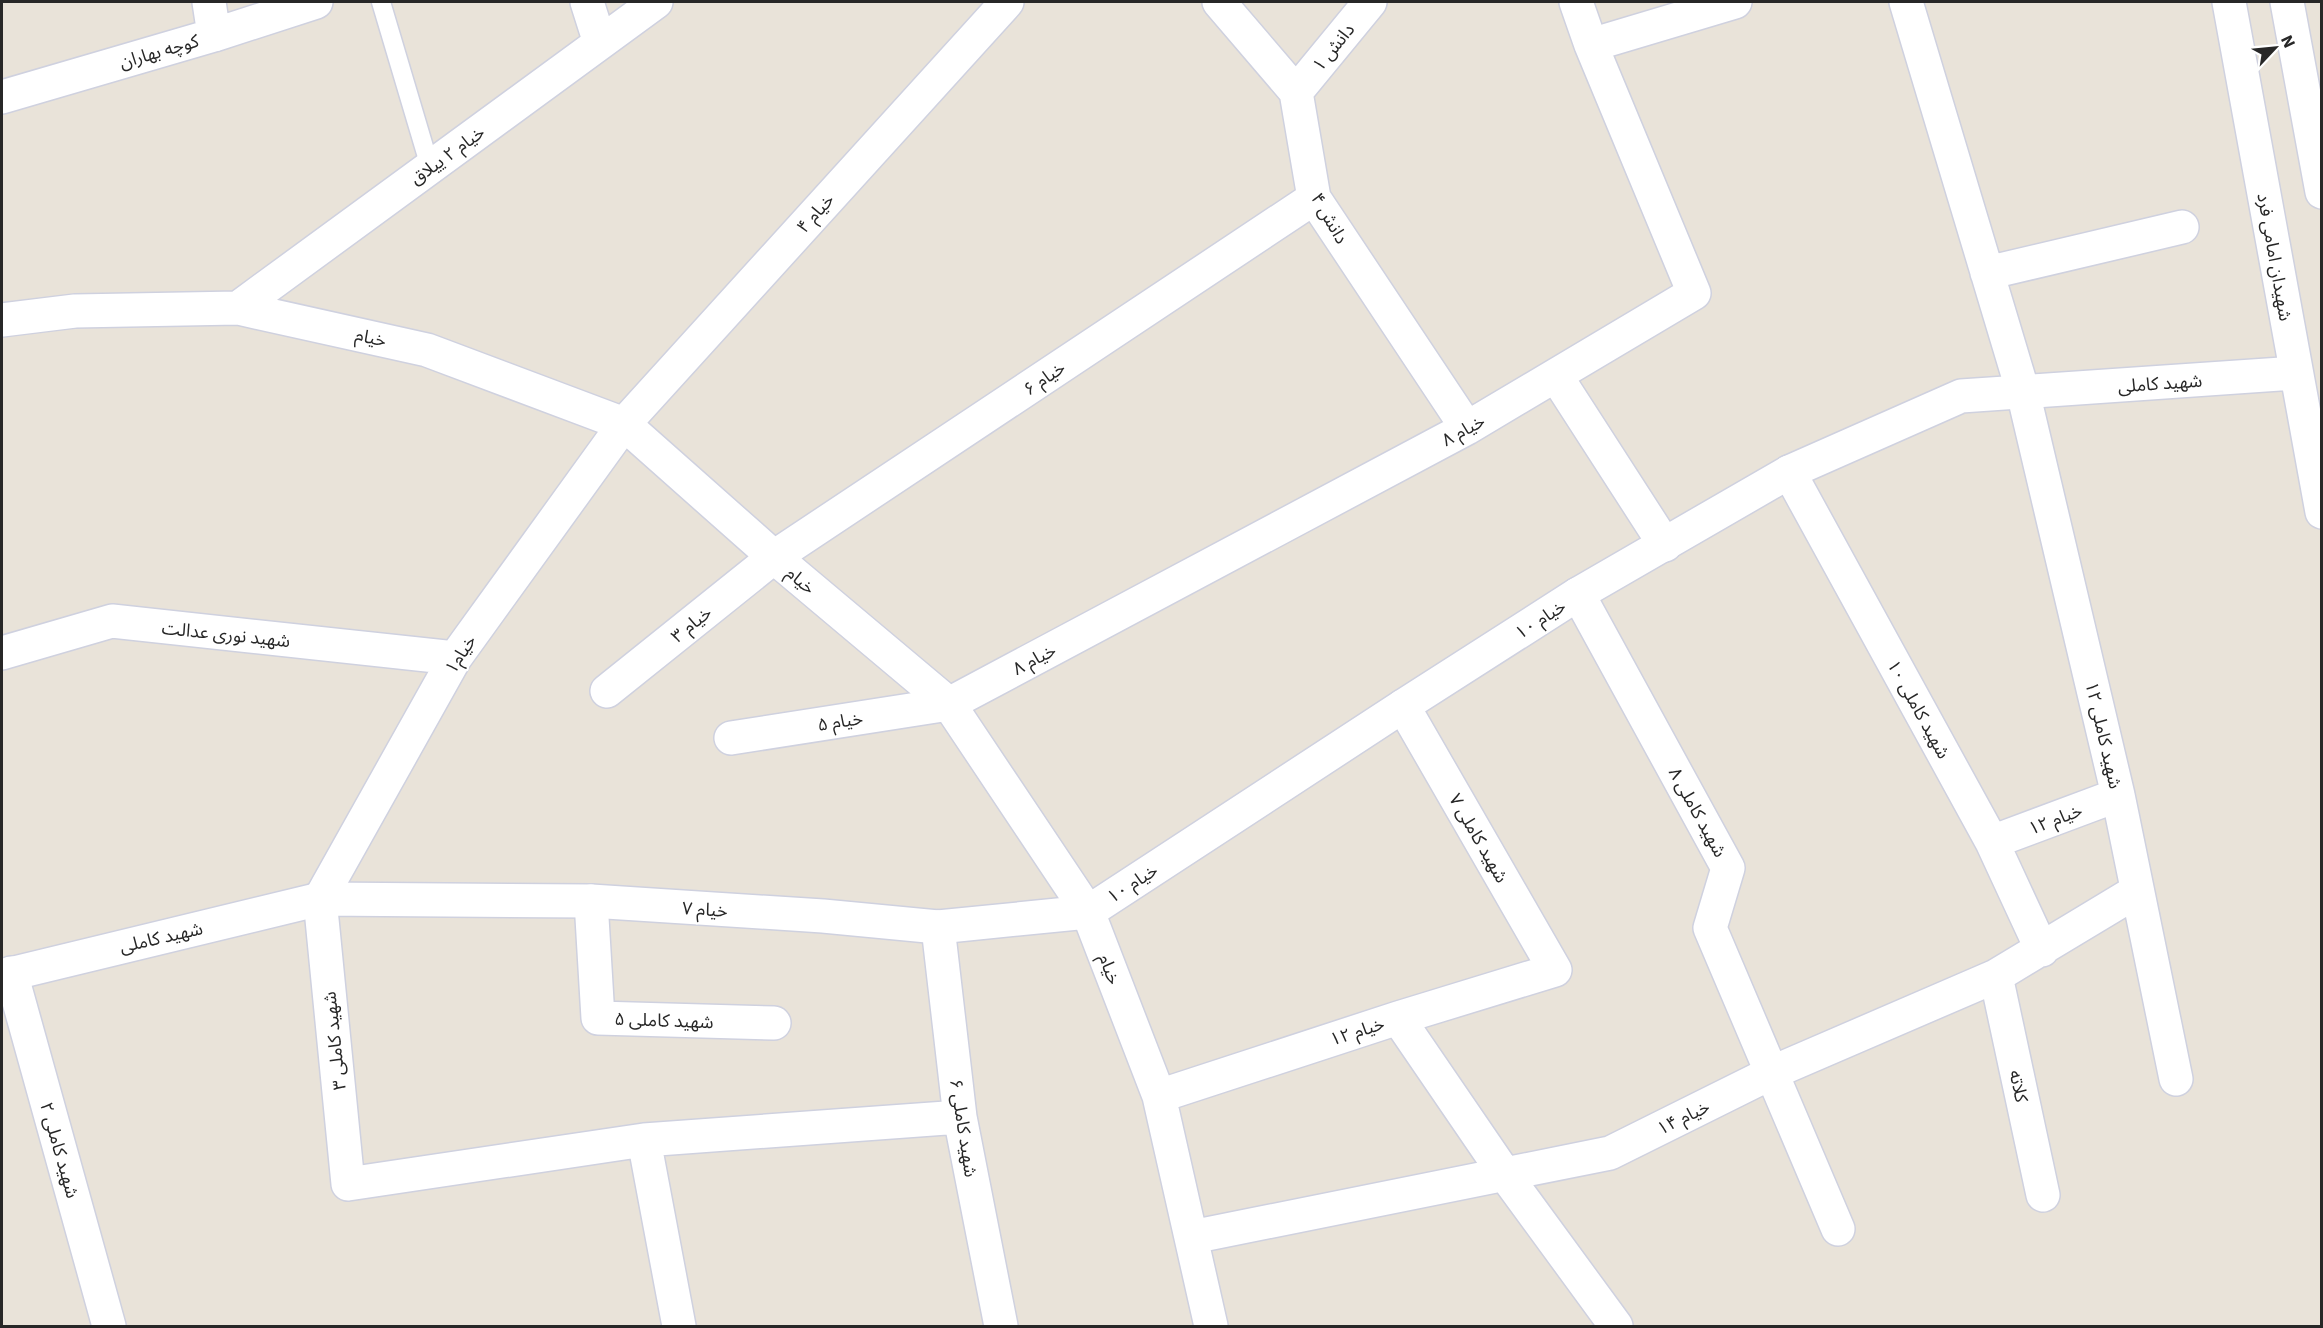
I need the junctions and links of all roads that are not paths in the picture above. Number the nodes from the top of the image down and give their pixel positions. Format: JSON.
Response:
{"nodes":[{"id":1,"x":209,"y":2,"type":"edge"},
{"id":2,"x":316,"y":2,"type":"edge"},
{"id":3,"x":381,"y":2,"type":"edge"},
{"id":4,"x":586,"y":2,"type":"edge"},
{"id":5,"x":656,"y":2,"type":"edge"},
{"id":6,"x":1007,"y":2,"type":"edge"},
{"id":7,"x":1219,"y":2,"type":"edge"},
{"id":8,"x":1370,"y":2,"type":"edge"},
{"id":9,"x":1576,"y":2,"type":"edge"},
{"id":10,"x":1735,"y":2,"type":"edge"},
{"id":11,"x":1906,"y":2,"type":"edge"},
{"id":12,"x":2229,"y":2,"type":"edge"},
{"id":13,"x":2287,"y":2,"type":"edge"},
{"id":14,"x":214,"y":35,"type":"junction"},
{"id":15,"x":600,"y":43,"type":"junction"},
{"id":16,"x":1591,"y":45,"type":"junction"},
{"id":17,"x":1296,"y":93,"type":"junction"},
{"id":18,"x":2,"y":97,"type":"edge"},
{"id":19,"x":430,"y":167,"type":"junction"},
{"id":20,"x":2322,"y":192,"type":"edge"},
{"id":21,"x":1314,"y":198,"type":"junction"},
{"id":22,"x":2181,"y":227,"type":"dead end"},
{"id":23,"x":1987,"y":273,"type":"junction"},
{"id":24,"x":238,"y":308,"type":"junction"},
{"id":25,"x":2,"y":320,"type":"edge"},
{"id":26,"x":2296,"y":373,"type":"junction"},
{"id":27,"x":1556,"y":376,"type":"junction"},
{"id":28,"x":2023,"y":392,"type":"junction"},
{"id":29,"x":624,"y":424,"type":"junction"},
{"id":30,"x":1467,"y":428,"type":"junction"},
{"id":31,"x":1789,"y":472,"type":"junction"},
{"id":32,"x":2322,"y":512,"type":"edge"},
{"id":33,"x":1665,"y":545,"type":"junction"},
{"id":34,"x":774,"y":557,"type":"junction"},
{"id":35,"x":1578,"y":594,"type":"junction"},
{"id":36,"x":2,"y":652,"type":"edge"},
{"id":37,"x":455,"y":658,"type":"junction"},
{"id":38,"x":607,"y":691,"type":"dead end"},
{"id":39,"x":950,"y":704,"type":"junction"},
{"id":40,"x":1403,"y":706,"type":"junction"},
{"id":41,"x":731,"y":738,"type":"dead end"},
{"id":42,"x":2118,"y":795,"type":"junction"},
{"id":43,"x":1992,"y":842,"type":"junction"},
{"id":44,"x":2137,"y":891,"type":"junction"},
{"id":45,"x":320,"y":899,"type":"junction"},
{"id":46,"x":591,"y":902,"type":"junction"},
{"id":47,"x":1088,"y":912,"type":"junction"},
{"id":48,"x":938,"y":927,"type":"junction"},
{"id":49,"x":2042,"y":950,"type":"junction"},
{"id":50,"x":1555,"y":970,"type":"joint"},
{"id":51,"x":6,"y":975,"type":"edge"},
{"id":52,"x":1996,"y":976,"type":"junction"},
{"id":53,"x":1398,"y":1018,"type":"junction"},
{"id":54,"x":774,"y":1023,"type":"dead end"},
{"id":55,"x":1771,"y":1073,"type":"junction"},
{"id":56,"x":2176,"y":1079,"type":"dead end"},
{"id":57,"x":1160,"y":1096,"type":"junction"},
{"id":58,"x":960,"y":1117,"type":"junction"},
{"id":59,"x":644,"y":1140,"type":"junction"},
{"id":60,"x":1504,"y":1173,"type":"junction"},
{"id":61,"x":2043,"y":1195,"type":"dead end"},
{"id":62,"x":1838,"y":1229,"type":"dead end"},
{"id":63,"x":1192,"y":1237,"type":"junction"},
{"id":64,"x":109,"y":1326,"type":"edge"},
{"id":65,"x":679,"y":1326,"type":"edge"},
{"id":66,"x":1001,"y":1326,"type":"edge"},
{"id":67,"x":1211,"y":1326,"type":"edge"},
{"id":68,"x":1616,"y":1326,"type":"edge"}],
"edges":[{"from":1,"to":14,"type":"street"},
{"from":2,"to":14,"type":"street","name":"کوچه بهاران"},
{"from":3,"to":19,"type":"lane"},
{"from":4,"to":15,"type":"street"},
{"from":5,"to":15,"type":"street","name":"خیام ۲ ییلاق"},
{"from":6,"to":29,"type":"street","name":"خیام ۴"},
{"from":7,"to":17,"type":"street"},
{"from":8,"to":17,"type":"street","name":"دانش ۱"},
{"from":9,"to":16,"type":"street","name":"خیام ۸"},
{"from":10,"to":16,"type":"street"},
{"from":11,"to":23,"type":"street","name":"شهید کاملی ۱۲"},
{"from":12,"to":26,"type":"street","name":"شهیدان امامی فرد"},
{"from":13,"to":20,"type":"street"},
{"from":14,"to":18,"type":"street","name":"کوچه بهاران"},
{"from":15,"to":19,"type":"street","name":"خیام ۲ ییلاق"},
{"from":16,"to":27,"type":"street","name":"خیام ۸"},
{"from":17,"to":21,"type":"street","name":"دانش ۴"},
{"from":19,"to":24,"type":"street","name":"خیام ۲ ییلاق"},
{"from":21,"to":30,"type":"street","name":"دانش ۴"},
{"from":21,"to":34,"type":"street","name":"خیام ۶"},
{"from":22,"to":23,"type":"street"},
{"from":23,"to":28,"type":"street","name":"شهید کاملی ۱۲"},
{"from":24,"to":25,"type":"street","name":"خیام"},
{"from":24,"to":29,"type":"street","name":"خیام"},
{"from":26,"to":28,"type":"street","name":"شهید کاملی"},
{"from":26,"to":32,"type":"street","name":"شهیدان امامی فرد"},
{"from":27,"to":30,"type":"street","name":"خیام ۸"},
{"from":27,"to":33,"type":"street"},
{"from":28,"to":31,"type":"street","name":"خیام ۱۰"},
{"from":28,"to":42,"type":"street","name":"شهید کاملی ۱۲"},
{"from":29,"to":34,"type":"street","name":"خیام"},
{"from":29,"to":37,"type":"street","name":"خیام۱"},
{"from":30,"to":39,"type":"street","name":"خیام ۸"},
{"from":31,"to":33,"type":"street","name":"خیام ۱۰"},
{"from":31,"to":43,"type":"street","name":"شهید کاملی ۱۰"},
{"from":33,"to":35,"type":"street","name":"خیام ۱۰"},
{"from":34,"to":38,"type":"street","name":"خیام ۳"},
{"from":34,"to":39,"type":"street","name":"خیام"},
{"from":35,"to":40,"type":"street","name":"خیام ۱۰"},
{"from":35,"to":55,"type":"street","name":"شهید کاملی ۸"},
{"from":36,"to":37,"type":"street","name":"شهید نوری عدالت"},
{"from":37,"to":45,"type":"street","name":"خیام۱"},
{"from":39,"to":41,"type":"street","name":"خیام ۵"},
{"from":39,"to":47,"type":"street","name":"خیام"},
{"from":40,"to":47,"type":"street","name":"خیام ۱۰"},
{"from":40,"to":50,"type":"street","name":"شهید کاملی ۷"},
{"from":42,"to":43,"type":"street","name":"خیام ۱۲"},
{"from":42,"to":44,"type":"street","name":"شهید کاملی ۱۲"},
{"from":43,"to":49,"type":"street","name":"شهید کاملی ۱۰"},
{"from":44,"to":49,"type":"street","name":"خیام ۱۴"},
{"from":44,"to":56,"type":"street","name":"شهید کاملی ۱۲"},
{"from":45,"to":46,"type":"street","name":"خیام ۷"},
{"from":45,"to":51,"type":"street","name":"شهید کاملی"},
{"from":45,"to":59,"type":"street","name":"شهید کاملی ۳"},
{"from":46,"to":48,"type":"street","name":"خیام ۷"},
{"from":46,"to":54,"type":"street","name":"شهید کاملی ۵"},
{"from":47,"to":48,"type":"street","name":"خیام ۷"},
{"from":47,"to":57,"type":"street","name":"خیام"},
{"from":48,"to":58,"type":"street","name":"شهید کاملی ۶"},
{"from":49,"to":52,"type":"street","name":"خیام ۱۴"},
{"from":50,"to":53,"type":"street","name":"خیام ۱۲"},
{"from":51,"to":64,"type":"street","name":"شهید کاملی ۲"},
{"from":52,"to":55,"type":"street","name":"خیام ۱۴"},
{"from":52,"to":61,"type":"street","name":"کلاته"},
{"from":53,"to":57,"type":"street","name":"خیام ۱۲"},
{"from":53,"to":60,"type":"street"},
{"from":55,"to":60,"type":"street","name":"خیام ۱۴"},
{"from":55,"to":62,"type":"street","name":"شهید کاملی ۸"},
{"from":57,"to":63,"type":"street","name":"خیام"},
{"from":58,"to":59,"type":"street"},
{"from":58,"to":66,"type":"street","name":"شهید کاملی ۶"},
{"from":59,"to":65,"type":"street"},
{"from":60,"to":63,"type":"street","name":"خیام ۱۴"},
{"from":60,"to":68,"type":"street"},
{"from":63,"to":67,"type":"street","name":"خیام"}]}
